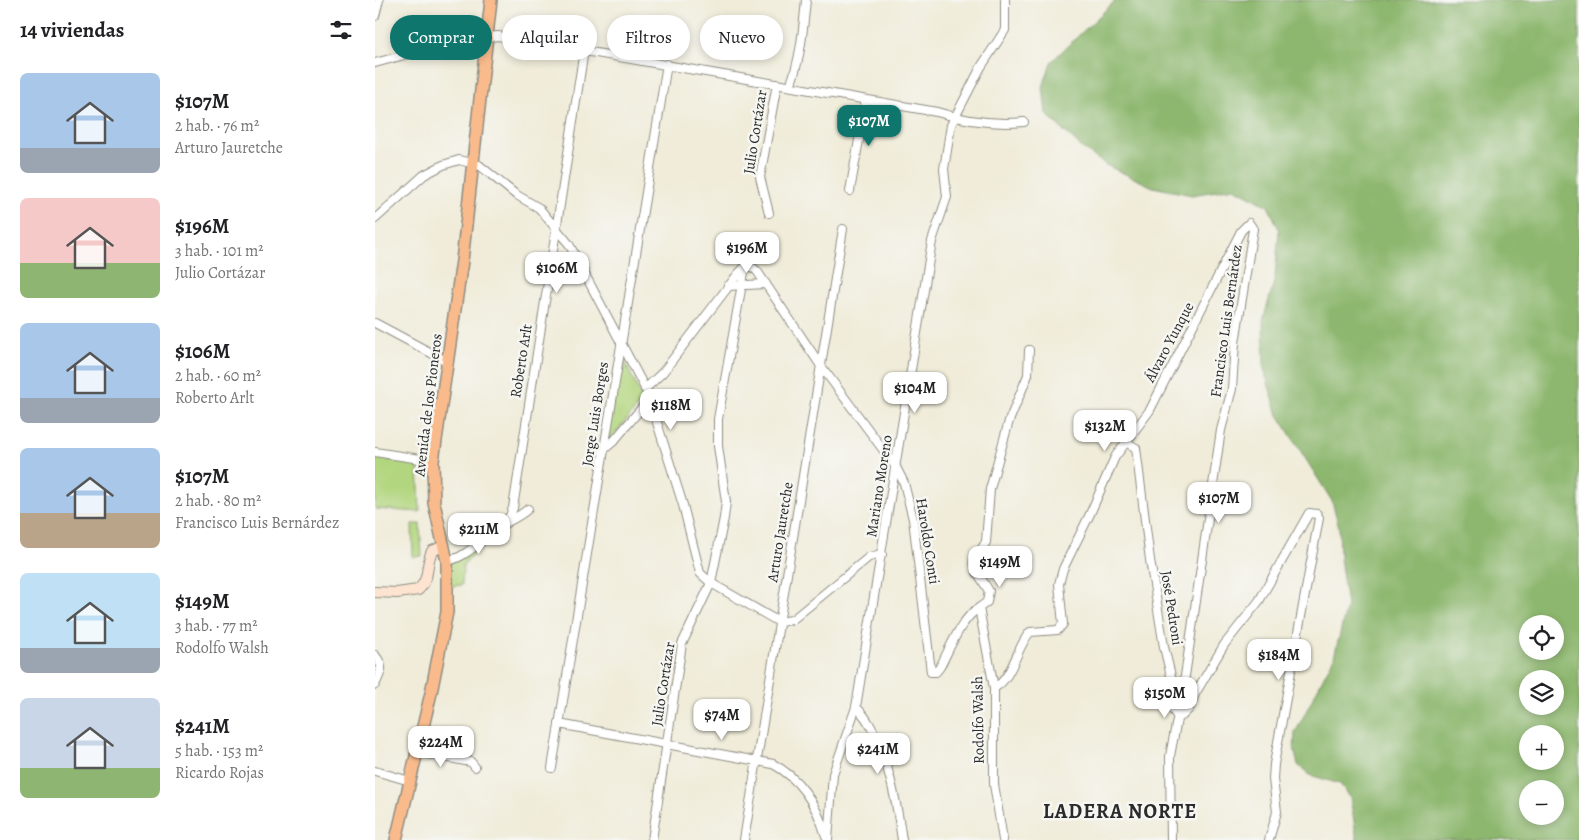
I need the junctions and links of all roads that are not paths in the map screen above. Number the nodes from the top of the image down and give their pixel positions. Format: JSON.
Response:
{"nodes":[{"id":1,"x":379,"y":0,"type":"edge"},
{"id":2,"x":491,"y":0,"type":"edge"},
{"id":3,"x":806,"y":0,"type":"edge"},
{"id":4,"x":1005,"y":0,"type":"edge"},
{"id":5,"x":490,"y":15,"type":"edge"},
{"id":6,"x":375,"y":16,"type":"edge"},
{"id":7,"x":597,"y":52,"type":"edge"},
{"id":8,"x":375,"y":55,"type":"edge"},
{"id":9,"x":390,"y":58,"type":"edge"},
{"id":10,"x":385,"y":59,"type":"junction"},
{"id":11,"x":486,"y":60,"type":"edge"},
{"id":12,"x":582,"y":60,"type":"edge"},
{"id":13,"x":375,"y":63,"type":"edge"},
{"id":14,"x":667,"y":64,"type":"junction"},
{"id":15,"x":777,"y":84,"type":"junction"},
{"id":16,"x":789,"y":86,"type":"junction"},
{"id":17,"x":866,"y":100,"type":"junction"},
{"id":18,"x":954,"y":118,"type":"junction"},
{"id":19,"x":1023,"y":122,"type":"dead end"},
{"id":20,"x":475,"y":162,"type":"junction"},
{"id":21,"x":850,"y":191,"type":"dead end"},
{"id":22,"x":769,"y":213,"type":"dead end"},
{"id":23,"x":375,"y":219,"type":"edge"},
{"id":24,"x":1249,"y":223,"type":"joint"},
{"id":25,"x":556,"y":226,"type":"junction"},
{"id":26,"x":843,"y":228,"type":"dead end"},
{"id":27,"x":754,"y":244,"type":"dead end"},
{"id":28,"x":745,"y":267,"type":"junction"},
{"id":29,"x":766,"y":284,"type":"junction"},
{"id":30,"x":729,"y":286,"type":"junction"},
{"id":31,"x":743,"y":286,"type":"junction"},
{"id":32,"x":375,"y":323,"type":"edge"},
{"id":33,"x":621,"y":341,"type":"junction"},
{"id":34,"x":1029,"y":350,"type":"dead end"},
{"id":35,"x":448,"y":362,"type":"junction"},
{"id":36,"x":821,"y":366,"type":"junction"},
{"id":37,"x":645,"y":389,"type":"junction"},
{"id":38,"x":649,"y":399,"type":"junction"},
{"id":39,"x":1126,"y":442,"type":"junction"},
{"id":40,"x":602,"y":451,"type":"junction"},
{"id":41,"x":375,"y":452,"type":"edge"},
{"id":42,"x":433,"y":460,"type":"junction"},
{"id":43,"x":896,"y":467,"type":"junction"},
{"id":44,"x":528,"y":510,"type":"dead end"},
{"id":45,"x":501,"y":525,"type":"junction"},
{"id":46,"x":444,"y":546,"type":"junction"},
{"id":47,"x":882,"y":554,"type":"junction"},
{"id":48,"x":447,"y":561,"type":"junction"},
{"id":49,"x":711,"y":583,"type":"junction"},
{"id":50,"x":375,"y":592,"type":"edge"},
{"id":51,"x":979,"y":608,"type":"junction"},
{"id":52,"x":779,"y":622,"type":"junction"},
{"id":53,"x":375,"y":655,"type":"edge"},
{"id":54,"x":375,"y":685,"type":"edge"},
{"id":55,"x":994,"y":688,"type":"junction"},
{"id":56,"x":856,"y":707,"type":"junction"},
{"id":57,"x":1177,"y":716,"type":"junction"},
{"id":58,"x":559,"y":724,"type":"junction"},
{"id":59,"x":667,"y":744,"type":"junction"},
{"id":60,"x":417,"y":752,"type":"junction"},
{"id":61,"x":756,"y":759,"type":"junction"},
{"id":62,"x":475,"y":767,"type":"dead end"},
{"id":63,"x":552,"y":768,"type":"dead end"},
{"id":64,"x":375,"y":771,"type":"edge"},
{"id":65,"x":410,"y":781,"type":"junction"},
{"id":66,"x":396,"y":840,"type":"edge"},
{"id":67,"x":652,"y":840,"type":"edge"},
{"id":68,"x":743,"y":840,"type":"edge"},
{"id":69,"x":827,"y":840,"type":"edge"},
{"id":70,"x":902,"y":840,"type":"edge"},
{"id":71,"x":1003,"y":840,"type":"edge"},
{"id":72,"x":1171,"y":840,"type":"edge"},
{"id":73,"x":1269,"y":840,"type":"edge"}],
"edges":[{"from":1,"to":6,"type":"street"},
{"from":2,"to":5,"type":"main road","name":"Avenida de los Pioneros"},
{"from":3,"to":16,"type":"street"},
{"from":4,"to":18,"type":"street","name":"Mariano Moreno"},
{"from":7,"to":14,"type":"street"},
{"from":8,"to":10,"type":"street"},
{"from":9,"to":10,"type":"street"},
{"from":10,"to":13,"type":"street"},
{"from":11,"to":20,"type":"main road","name":"Avenida de los Pioneros"},
{"from":12,"to":25,"type":"street","name":"Roberto Arlt"},
{"from":14,"to":15,"type":"street"},
{"from":14,"to":33,"type":"street","name":"Jorge Luis Borges"},
{"from":15,"to":16,"type":"street"},
{"from":15,"to":22,"type":"street","name":"Julio Cortázar"},
{"from":16,"to":17,"type":"street"},
{"from":17,"to":18,"type":"street"},
{"from":17,"to":21,"type":"street"},
{"from":18,"to":19,"type":"street"},
{"from":18,"to":43,"type":"street","name":"Mariano Moreno"},
{"from":20,"to":23,"type":"street"},
{"from":20,"to":25,"type":"street"},
{"from":20,"to":35,"type":"main road","name":"Avenida de los Pioneros"},
{"from":24,"to":39,"type":"street","name":"Álvaro Yunque"},
{"from":24,"to":57,"type":"street","name":"Francisco Luis Bernárdez"},
{"from":25,"to":33,"type":"street"},
{"from":25,"to":45,"type":"street","name":"Roberto Arlt"},
{"from":26,"to":36,"type":"street","name":"Arturo Jauretche"},
{"from":27,"to":28,"type":"street","name":"Julio Cortázar"},
{"from":28,"to":29,"type":"street","name":"Haroldo Conti"},
{"from":28,"to":30,"type":"street"},
{"from":28,"to":31,"type":"street","name":"Julio Cortázar"},
{"from":29,"to":31,"type":"street"},
{"from":29,"to":36,"type":"street","name":"Haroldo Conti"},
{"from":30,"to":31,"type":"street"},
{"from":30,"to":37,"type":"street"},
{"from":31,"to":49,"type":"street","name":"Julio Cortázar"},
{"from":32,"to":35,"type":"street"},
{"from":33,"to":37,"type":"street"},
{"from":33,"to":40,"type":"street","name":"Jorge Luis Borges"},
{"from":34,"to":51,"type":"street"},
{"from":35,"to":42,"type":"main road","name":"Avenida de los Pioneros"},
{"from":36,"to":43,"type":"street","name":"Haroldo Conti"},
{"from":36,"to":52,"type":"street","name":"Arturo Jauretche"},
{"from":37,"to":38,"type":"street"},
{"from":38,"to":40,"type":"street"},
{"from":38,"to":49,"type":"street"},
{"from":39,"to":55,"type":"street","name":"Álvaro Yunque"},
{"from":39,"to":57,"type":"street","name":"José Pedroni"},
{"from":40,"to":58,"type":"street","name":"Jorge Luis Borges"},
{"from":41,"to":42,"type":"street"},
{"from":42,"to":46,"type":"main road","name":"Avenida de los Pioneros"},
{"from":43,"to":47,"type":"street","name":"Mariano Moreno"},
{"from":43,"to":51,"type":"street","name":"Haroldo Conti"},
{"from":44,"to":45,"type":"street"},
{"from":45,"to":48,"type":"street"},
{"from":46,"to":48,"type":"main road","name":"Avenida de los Pioneros"},
{"from":46,"to":50,"type":"main road"},
{"from":47,"to":52,"type":"street"},
{"from":47,"to":56,"type":"street","name":"Mariano Moreno"},
{"from":48,"to":60,"type":"main road","name":"Avenida de los Pioneros"},
{"from":49,"to":52,"type":"street"},
{"from":49,"to":59,"type":"street","name":"Julio Cortázar"},
{"from":51,"to":55,"type":"street","name":"Rodolfo Walsh"},
{"from":52,"to":61,"type":"street","name":"Arturo Jauretche"},
{"from":53,"to":54,"type":"street"},
{"from":55,"to":71,"type":"street","name":"Rodolfo Walsh"},
{"from":56,"to":69,"type":"street","name":"Mariano Moreno"},
{"from":56,"to":70,"type":"street"},
{"from":57,"to":72,"type":"street","name":"Francisco Luis Bernárdez"},
{"from":57,"to":73,"type":"street"},
{"from":58,"to":59,"type":"street"},
{"from":58,"to":63,"type":"street","name":"Jorge Luis Borges"},
{"from":59,"to":61,"type":"street"},
{"from":59,"to":67,"type":"street","name":"Julio Cortázar"},
{"from":60,"to":62,"type":"street"},
{"from":60,"to":65,"type":"main road","name":"Avenida de los Pioneros"},
{"from":61,"to":68,"type":"street","name":"Arturo Jauretche"},
{"from":61,"to":69,"type":"street"},
{"from":64,"to":65,"type":"street"},
{"from":65,"to":66,"type":"main road","name":"Avenida de los Pioneros"}]}
